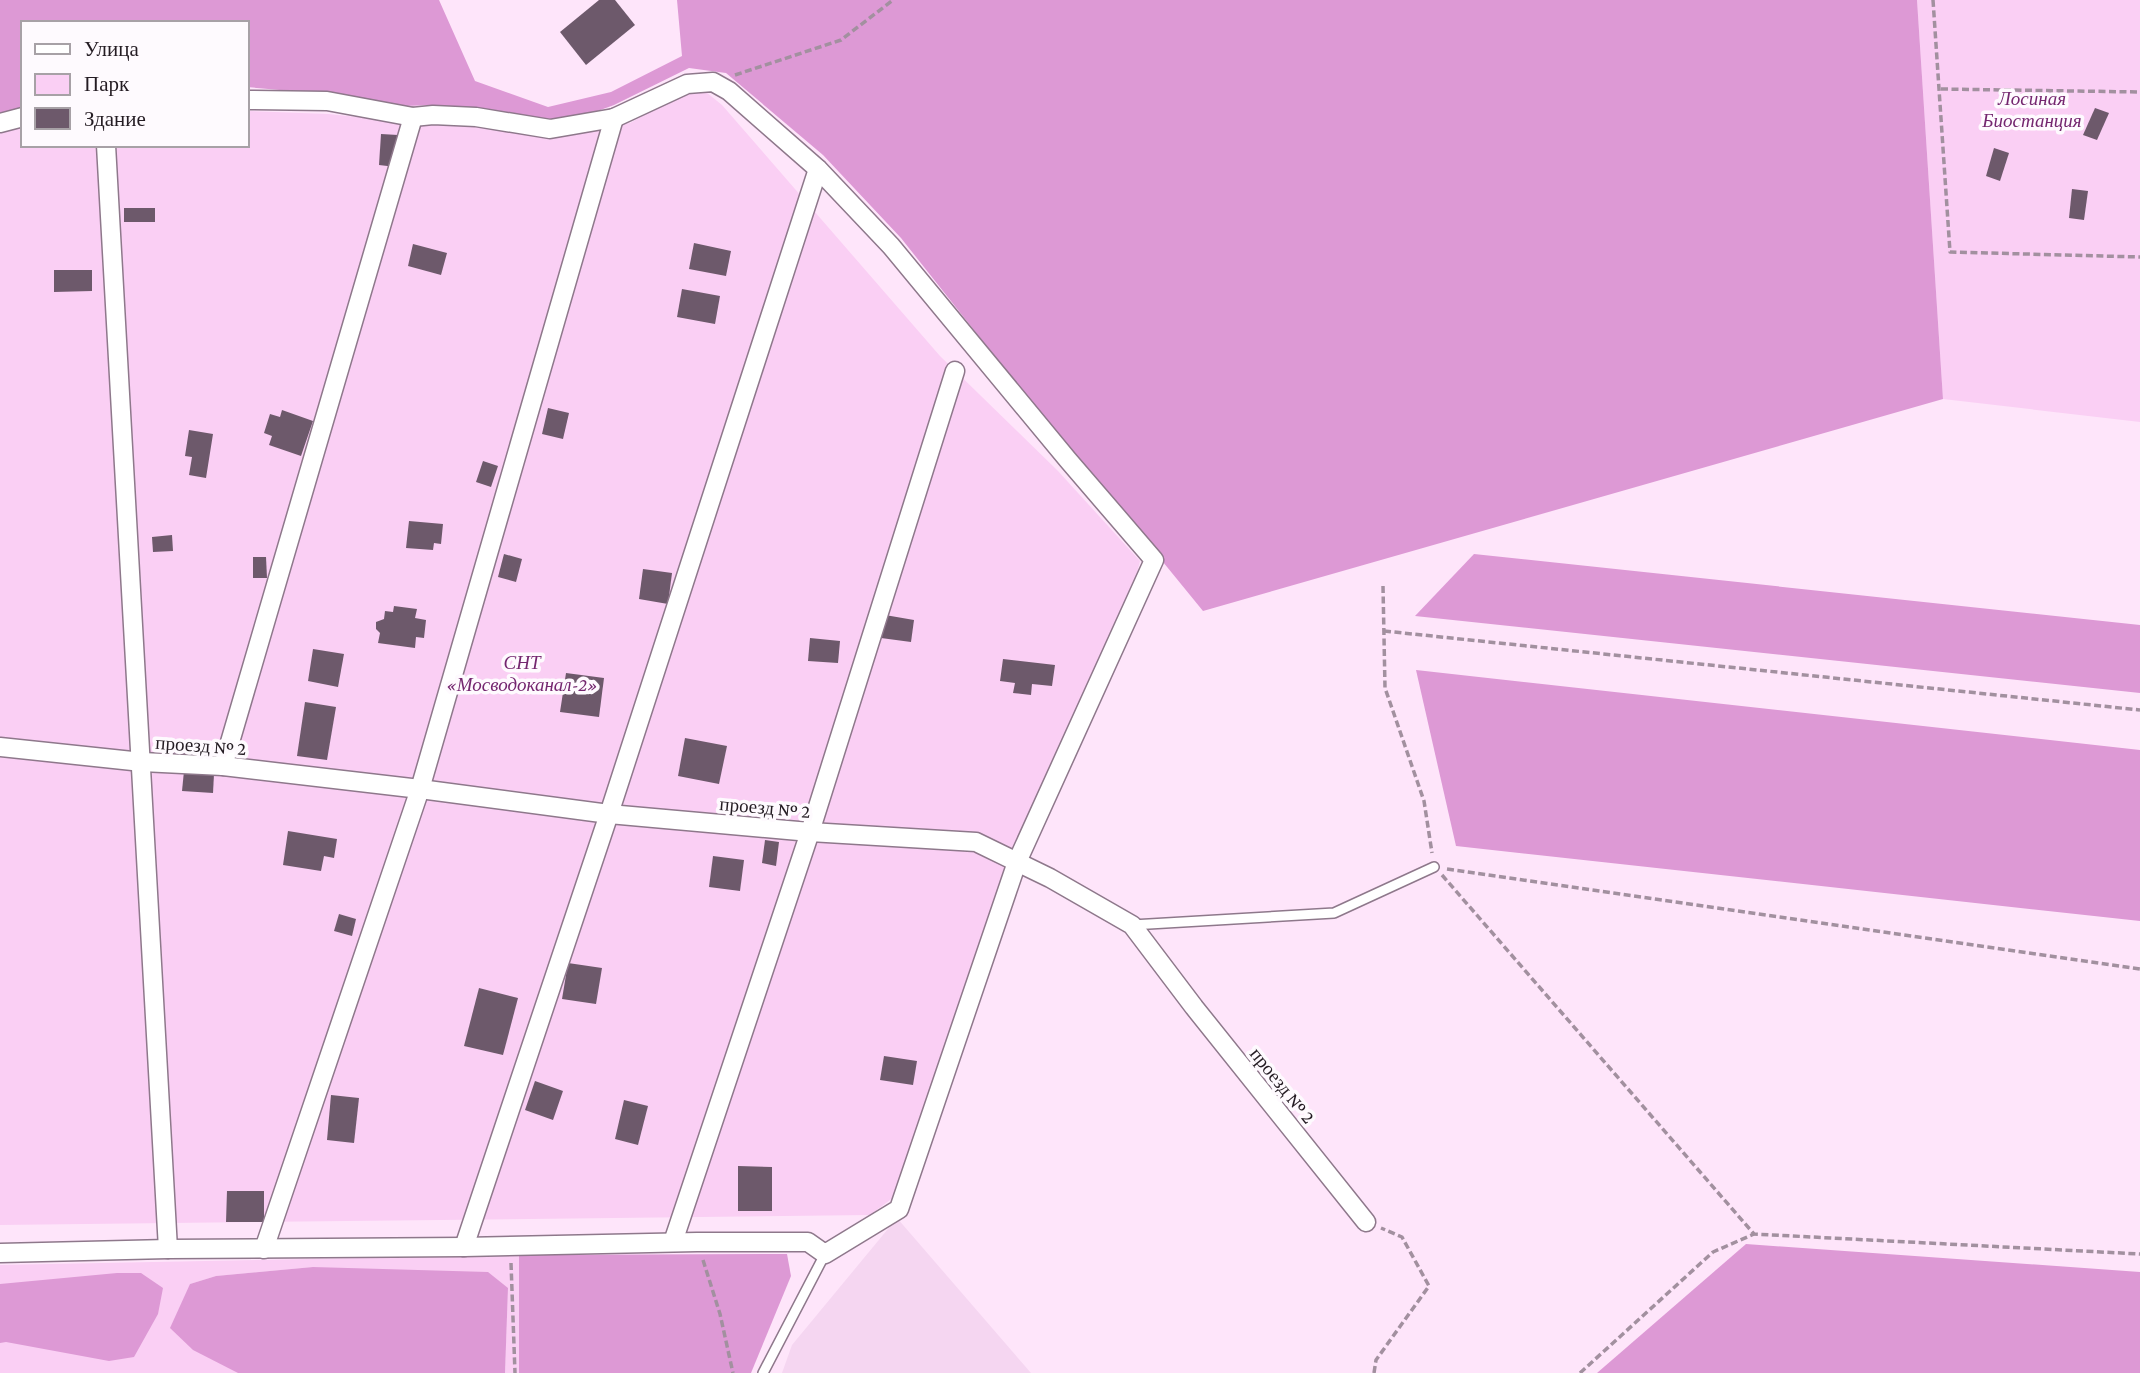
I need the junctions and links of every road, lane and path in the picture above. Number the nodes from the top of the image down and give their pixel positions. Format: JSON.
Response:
{"nodes":[{"id":1,"x":893,"y":0,"type":"edge"},
{"id":2,"x":1933,"y":0,"type":"edge"},
{"id":3,"x":713,"y":82,"type":"junction"},
{"id":4,"x":1941,"y":89,"type":"junction"},
{"id":5,"x":2140,"y":92,"type":"edge"},
{"id":6,"x":248,"y":100,"type":"edge"},
{"id":7,"x":414,"y":117,"type":"junction"},
{"id":8,"x":21,"y":118,"type":"edge"},
{"id":9,"x":614,"y":118,"type":"junction"},
{"id":10,"x":0,"y":123,"type":"edge"},
{"id":11,"x":106,"y":147,"type":"edge"},
{"id":12,"x":817,"y":169,"type":"junction"},
{"id":13,"x":2140,"y":257,"type":"edge"},
{"id":14,"x":955,"y":372,"type":"dead end"},
{"id":15,"x":1383,"y":586,"type":"dead end"},
{"id":16,"x":1384,"y":631,"type":"junction"},
{"id":17,"x":2140,"y":710,"type":"edge"},
{"id":18,"x":0,"y":747,"type":"edge"},
{"id":19,"x":142,"y":762,"type":"junction"},
{"id":20,"x":223,"y":766,"type":"junction"},
{"id":21,"x":419,"y":789,"type":"junction"},
{"id":22,"x":609,"y":814,"type":"junction"},
{"id":23,"x":810,"y":832,"type":"junction"},
{"id":24,"x":1017,"y":862,"type":"junction"},
{"id":25,"x":1434,"y":867,"type":"junction"},
{"id":26,"x":1132,"y":925,"type":"junction"},
{"id":27,"x":2140,"y":969,"type":"edge"},
{"id":28,"x":1366,"y":1222,"type":"joint"},
{"id":29,"x":1754,"y":1234,"type":"junction"},
{"id":30,"x":673,"y":1242,"type":"junction"},
{"id":31,"x":696,"y":1242,"type":"junction"},
{"id":32,"x":511,"y":1246,"type":"junction"},
{"id":33,"x":464,"y":1247,"type":"junction"},
{"id":34,"x":168,"y":1249,"type":"junction"},
{"id":35,"x":264,"y":1249,"type":"junction"},
{"id":36,"x":0,"y":1253,"type":"edge"},
{"id":37,"x":825,"y":1254,"type":"junction"},
{"id":38,"x":2140,"y":1254,"type":"edge"},
{"id":39,"x":515,"y":1373,"type":"edge"},
{"id":40,"x":733,"y":1373,"type":"edge"},
{"id":41,"x":763,"y":1373,"type":"edge"},
{"id":42,"x":1374,"y":1373,"type":"edge"},
{"id":43,"x":1580,"y":1373,"type":"edge"}],
"edges":[{"from":1,"to":3,"type":"path"},
{"from":2,"to":4,"type":"path"},
{"from":3,"to":9,"type":"street"},
{"from":3,"to":12,"type":"street"},
{"from":4,"to":5,"type":"path"},
{"from":4,"to":13,"type":"path"},
{"from":6,"to":7,"type":"street"},
{"from":7,"to":9,"type":"street"},
{"from":7,"to":20,"type":"street"},
{"from":8,"to":10,"type":"street"},
{"from":9,"to":21,"type":"street"},
{"from":11,"to":19,"type":"street"},
{"from":12,"to":22,"type":"street"},
{"from":12,"to":24,"type":"street"},
{"from":14,"to":23,"type":"street"},
{"from":15,"to":16,"type":"path"},
{"from":16,"to":17,"type":"path"},
{"from":16,"to":25,"type":"path"},
{"from":18,"to":19,"type":"street","name":"проезд № 2"},
{"from":19,"to":20,"type":"street","name":"проезд № 2"},
{"from":19,"to":34,"type":"street"},
{"from":20,"to":21,"type":"street","name":"проезд № 2"},
{"from":21,"to":22,"type":"street","name":"проезд № 2"},
{"from":21,"to":35,"type":"street"},
{"from":22,"to":23,"type":"street","name":"проезд № 2"},
{"from":22,"to":33,"type":"street"},
{"from":23,"to":24,"type":"street","name":"проезд № 2"},
{"from":23,"to":30,"type":"street"},
{"from":24,"to":26,"type":"street","name":"проезд № 2"},
{"from":24,"to":37,"type":"street"},
{"from":25,"to":26,"type":"lane"},
{"from":25,"to":27,"type":"path"},
{"from":25,"to":29,"type":"path"},
{"from":26,"to":28,"type":"street","name":"проезд № 2"},
{"from":28,"to":42,"type":"path"},
{"from":29,"to":38,"type":"path"},
{"from":29,"to":43,"type":"path"},
{"from":30,"to":31,"type":"street"},
{"from":30,"to":32,"type":"street"},
{"from":31,"to":37,"type":"street"},
{"from":31,"to":40,"type":"path"},
{"from":32,"to":33,"type":"street"},
{"from":32,"to":39,"type":"path"},
{"from":33,"to":35,"type":"street"},
{"from":34,"to":35,"type":"street"},
{"from":34,"to":36,"type":"street"},
{"from":37,"to":41,"type":"lane"}]}
